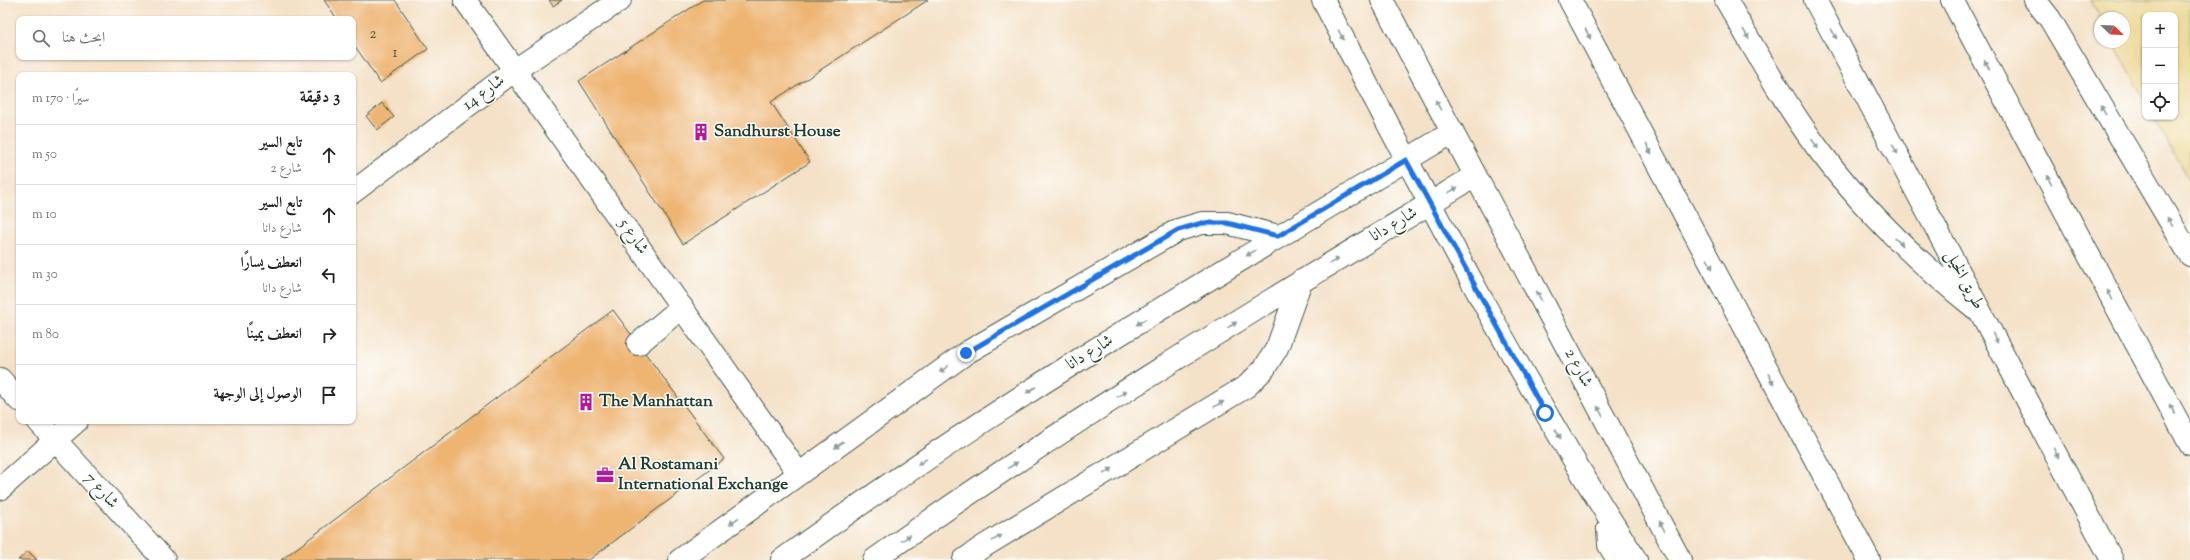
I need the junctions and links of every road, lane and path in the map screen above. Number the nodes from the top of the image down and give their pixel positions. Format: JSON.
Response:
{"nodes":[{"id":1,"x":465,"y":0,"type":"edge"},
{"id":2,"x":620,"y":0,"type":"edge"},
{"id":3,"x":1323,"y":0,"type":"edge"},
{"id":4,"x":1382,"y":0,"type":"edge"},
{"id":5,"x":1570,"y":0,"type":"edge"},
{"id":6,"x":1726,"y":0,"type":"edge"},
{"id":7,"x":1815,"y":0,"type":"edge"},
{"id":8,"x":1952,"y":0,"type":"edge"},
{"id":9,"x":2035,"y":0,"type":"edge"},
{"id":10,"x":515,"y":70,"type":"junction"},
{"id":11,"x":1453,"y":132,"type":"junction"},
{"id":12,"x":1406,"y":160,"type":"junction"},
{"id":13,"x":1475,"y":176,"type":"junction"},
{"id":14,"x":356,"y":190,"type":"edge"},
{"id":15,"x":1431,"y":203,"type":"junction"},
{"id":16,"x":1278,"y":236,"type":"junction"},
{"id":17,"x":2190,"y":255,"type":"edge"},
{"id":18,"x":1301,"y":281,"type":"junction"},
{"id":19,"x":682,"y":307,"type":"junction"},
{"id":20,"x":1982,"y":313,"type":"junction"},
{"id":21,"x":638,"y":344,"type":"dead end"},
{"id":22,"x":0,"y":379,"type":"edge"},
{"id":23,"x":16,"y":397,"type":"edge"},
{"id":24,"x":41,"y":424,"type":"edge"},
{"id":25,"x":74,"y":424,"type":"edge"},
{"id":26,"x":55,"y":440,"type":"junction"},
{"id":27,"x":2190,"y":444,"type":"edge"},
{"id":28,"x":799,"y":474,"type":"junction"},
{"id":29,"x":0,"y":490,"type":"edge"},
{"id":30,"x":1610,"y":519,"type":"junction"},
{"id":31,"x":164,"y":560,"type":"edge"},
{"id":32,"x":680,"y":560,"type":"edge"},
{"id":33,"x":782,"y":560,"type":"edge"},
{"id":34,"x":874,"y":560,"type":"edge"},
{"id":35,"x":964,"y":560,"type":"edge"},
{"id":36,"x":1618,"y":560,"type":"edge"},
{"id":37,"x":1636,"y":560,"type":"edge"},
{"id":38,"x":1680,"y":560,"type":"edge"},
{"id":39,"x":1869,"y":560,"type":"edge"},
{"id":40,"x":2112,"y":560,"type":"edge"}],
"edges":[{"from":1,"to":10,"type":"main road","name":"شارع 5"},
{"from":2,"to":10,"type":"main road","name":"شارع 14"},
{"from":3,"to":12,"type":"main road","name":"شارع دانا","one_way":true},
{"from":11,"to":4,"type":"main road","one_way":true},
{"from":5,"to":39,"type":"main road","one_way":true},
{"from":6,"to":20,"type":"main road","one_way":true},
{"from":7,"to":20,"type":"main road","name":"طريق الخيل","one_way":true},
{"from":27,"to":8,"type":"main road","one_way":true},
{"from":17,"to":9,"type":"main road","one_way":true},
{"from":10,"to":14,"type":"main road","name":"شارع 14"},
{"from":10,"to":19,"type":"main road","name":"شارع 5"},
{"from":11,"to":12,"type":"main road","name":"شارع دانا"},
{"from":11,"to":13,"type":"main road"},
{"from":12,"to":15,"type":"main road","name":"شارع دانا"},
{"from":12,"to":16,"type":"main road","name":"شارع دانا"},
{"from":15,"to":13,"type":"main road","name":"شارع دانا","one_way":true},
{"from":38,"to":13,"type":"main road","name":"شارع 2","one_way":true},
{"from":18,"to":15,"type":"main road","name":"شارع دانا","one_way":true},
{"from":15,"to":30,"type":"main road","one_way":true},
{"from":16,"to":28,"type":"main road","one_way":true},
{"from":16,"to":33,"type":"main road","name":"شارع دانا","one_way":true},
{"from":34,"to":18,"type":"main road","name":"شارع دانا","one_way":true},
{"from":35,"to":18,"type":"main road","one_way":true},
{"from":19,"to":21,"type":"main road"},
{"from":19,"to":28,"type":"main road","name":"شارع 5"},
{"from":20,"to":40,"type":"main road","name":"طريق الخيل","one_way":true},
{"from":22,"to":23,"type":"main road"},
{"from":24,"to":26,"type":"main road","name":"شارع 7"},
{"from":25,"to":26,"type":"main road"},
{"from":26,"to":29,"type":"main road"},
{"from":26,"to":31,"type":"main road","name":"شارع 7"},
{"from":28,"to":32,"type":"main road","one_way":true},
{"from":30,"to":36,"type":"main road"},
{"from":30,"to":37,"type":"main road"}]}
